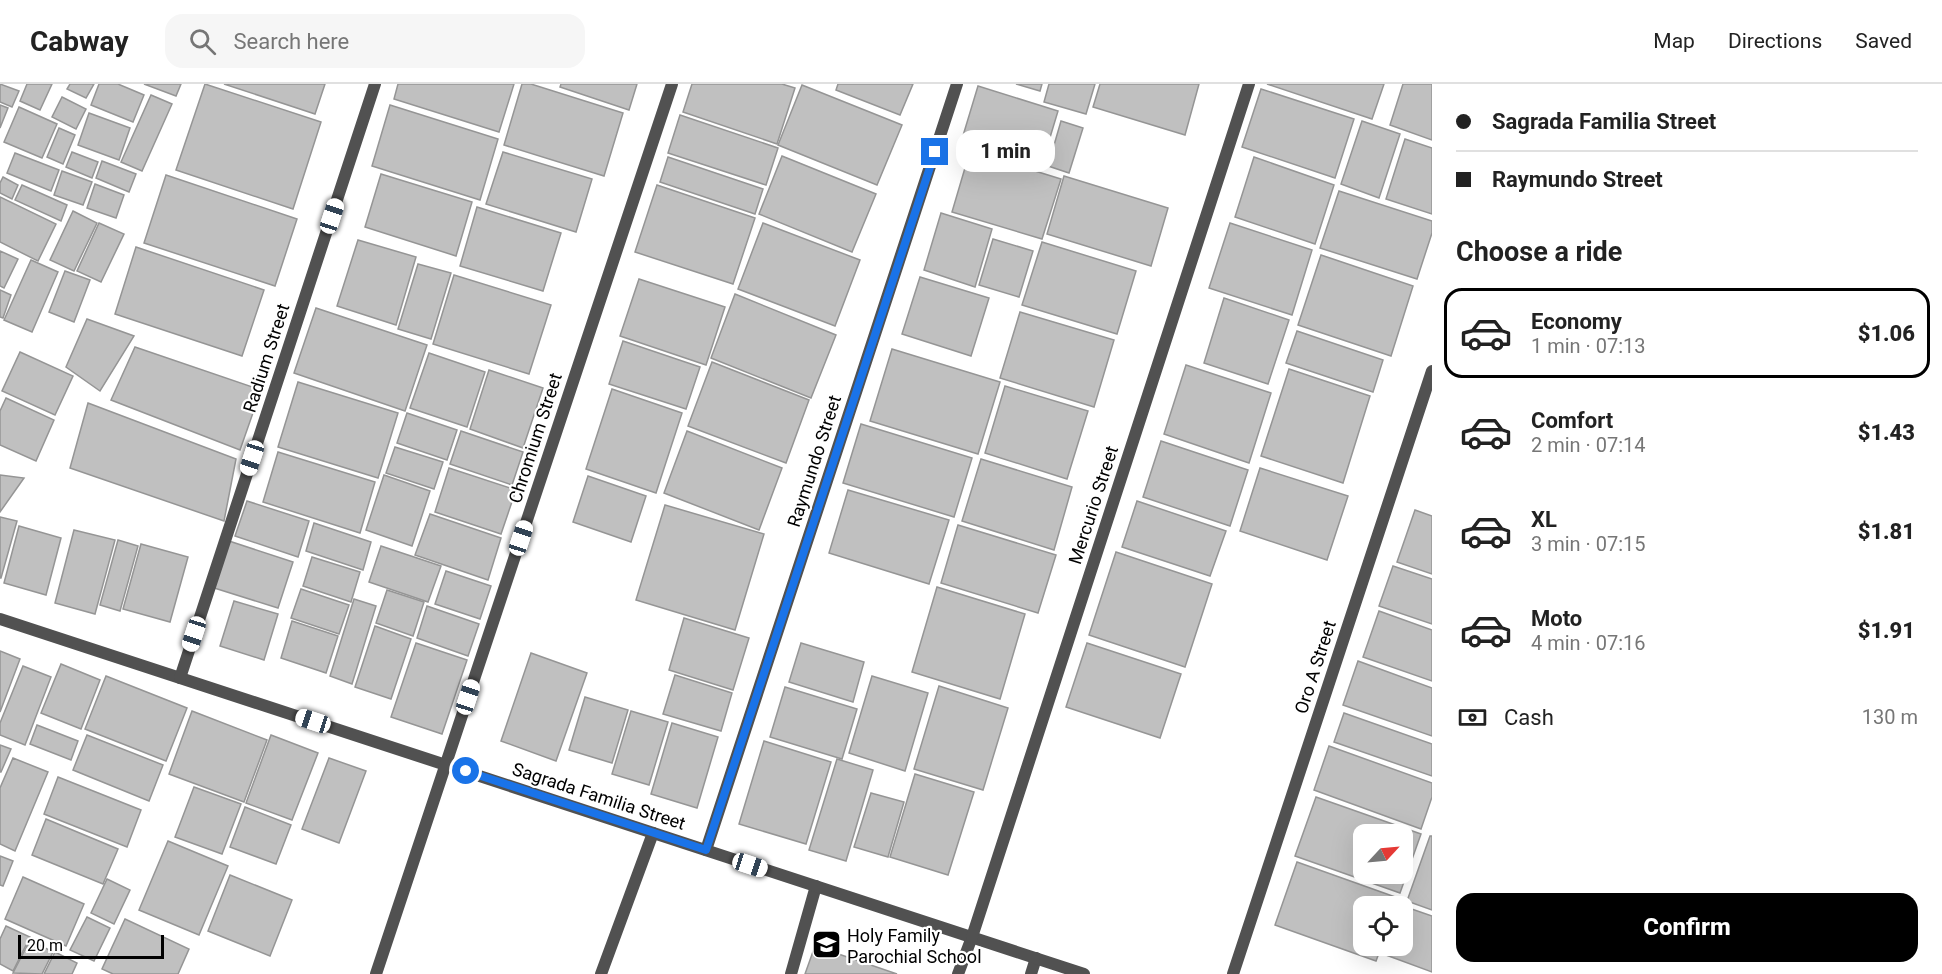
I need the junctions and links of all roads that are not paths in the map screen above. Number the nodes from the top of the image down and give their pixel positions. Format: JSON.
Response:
{"nodes":[{"id":1,"x":375,"y":84,"type":"edge"},
{"id":2,"x":672,"y":84,"type":"edge"},
{"id":3,"x":957,"y":84,"type":"edge"},
{"id":4,"x":1249,"y":84,"type":"edge"},
{"id":5,"x":1432,"y":371,"type":"edge"},
{"id":6,"x":0,"y":619,"type":"edge"},
{"id":7,"x":180,"y":678,"type":"junction"},
{"id":8,"x":445,"y":765,"type":"junction"},
{"id":9,"x":653,"y":832,"type":"junction"},
{"id":10,"x":706,"y":850,"type":"junction"},
{"id":11,"x":816,"y":886,"type":"junction"},
{"id":12,"x":972,"y":937,"type":"junction"},
{"id":13,"x":1036,"y":958,"type":"junction"},
{"id":14,"x":376,"y":974,"type":"edge"},
{"id":15,"x":602,"y":974,"type":"edge"},
{"id":16,"x":791,"y":974,"type":"edge"},
{"id":17,"x":958,"y":974,"type":"edge"},
{"id":18,"x":1031,"y":974,"type":"edge"},
{"id":19,"x":1084,"y":974,"type":"edge"},
{"id":20,"x":1233,"y":974,"type":"edge"}],
"edges":[{"from":1,"to":7,"type":"street","name":"Radium Street"},
{"from":2,"to":8,"type":"street","name":"Chromium Street"},
{"from":3,"to":10,"type":"street","name":"Raymundo Street"},
{"from":4,"to":12,"type":"street","name":"Mercurio Street"},
{"from":5,"to":20,"type":"street","name":"Oro A Street"},
{"from":6,"to":7,"type":"street","name":"Sagrada Familia Street"},
{"from":7,"to":8,"type":"street","name":"Sagrada Familia Street"},
{"from":8,"to":9,"type":"street","name":"Sagrada Familia Street"},
{"from":8,"to":14,"type":"street","name":"Chromium Street"},
{"from":9,"to":10,"type":"street","name":"Sagrada Familia Street"},
{"from":9,"to":15,"type":"street"},
{"from":10,"to":11,"type":"street","name":"Sagrada Familia Street"},
{"from":11,"to":12,"type":"street","name":"Sagrada Familia Street"},
{"from":11,"to":16,"type":"street"},
{"from":12,"to":13,"type":"street","name":"Sagrada Familia Street"},
{"from":12,"to":17,"type":"street","name":"Mercurio Street"},
{"from":13,"to":18,"type":"street"},
{"from":13,"to":19,"type":"street","name":"Sagrada Familia Street"}]}
